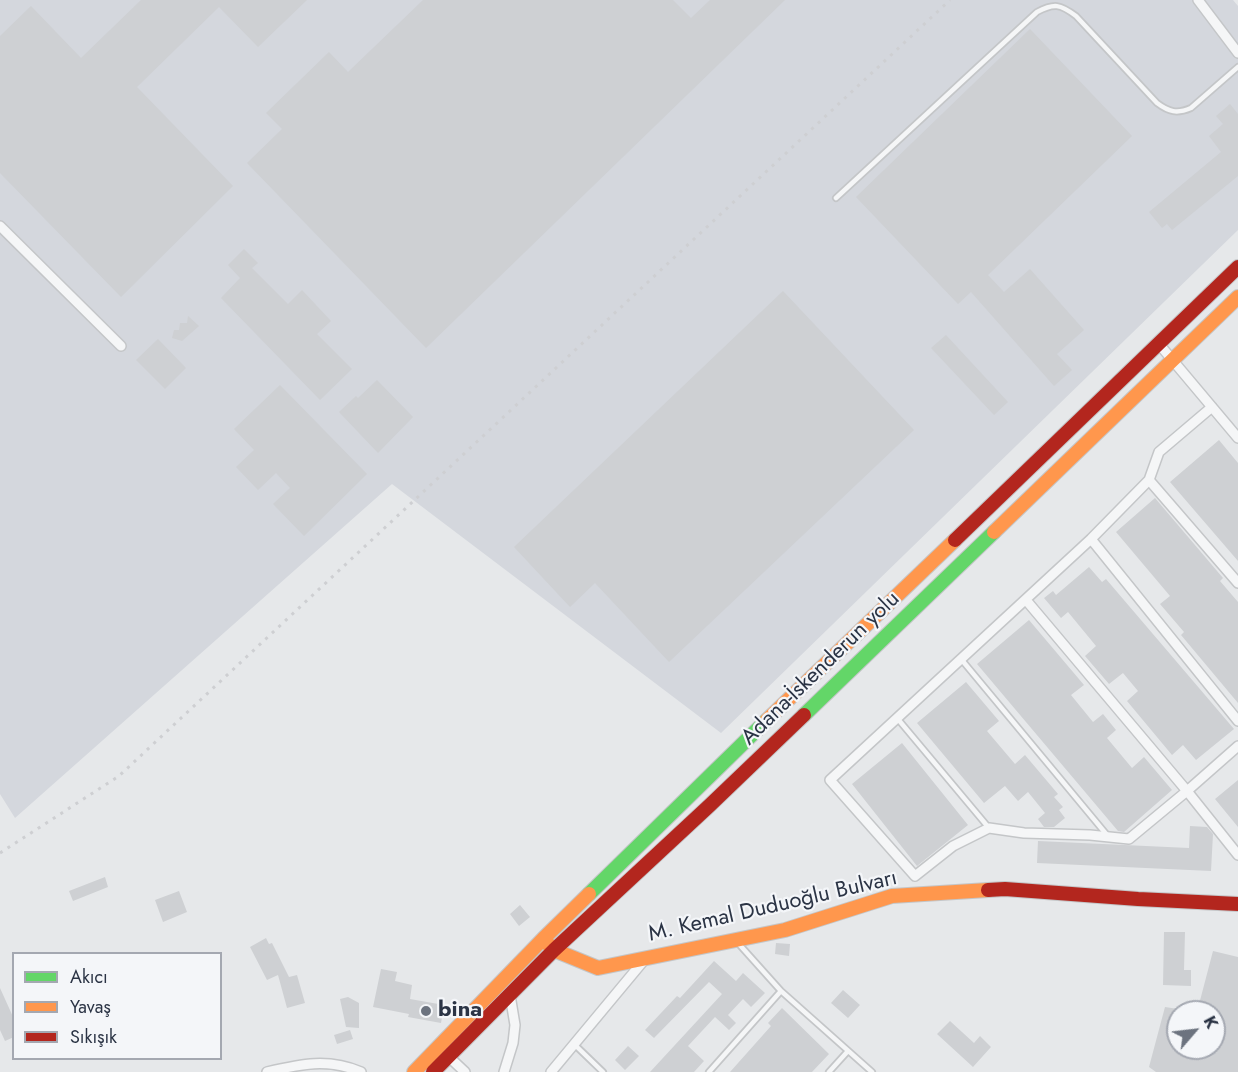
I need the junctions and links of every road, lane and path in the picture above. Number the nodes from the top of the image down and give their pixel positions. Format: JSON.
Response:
{"nodes":[{"id":1,"x":1198,"y":0,"type":"edge"},
{"id":2,"x":1238,"y":53,"type":"edge"},
{"id":3,"x":1238,"y":67,"type":"edge"},
{"id":4,"x":836,"y":198,"type":"dead end"},
{"id":5,"x":0,"y":226,"type":"edge"},
{"id":6,"x":1238,"y":267,"type":"edge"},
{"id":7,"x":1238,"y":297,"type":"edge"},
{"id":8,"x":1159,"y":344,"type":"junction"},
{"id":9,"x":121,"y":346,"type":"dead end"},
{"id":10,"x":1172,"y":360,"type":"junction"},
{"id":11,"x":1212,"y":407,"type":"junction"},
{"id":12,"x":1238,"y":438,"type":"edge"},
{"id":13,"x":1149,"y":480,"type":"junction"},
{"id":14,"x":1091,"y":539,"type":"junction"},
{"id":15,"x":1238,"y":583,"type":"edge"},
{"id":16,"x":1026,"y":600,"type":"junction"},
{"id":17,"x":961,"y":659,"type":"junction"},
{"id":18,"x":897,"y":718,"type":"junction"},
{"id":19,"x":1238,"y":721,"type":"edge"},
{"id":20,"x":1238,"y":746,"type":"edge"},
{"id":21,"x":1188,"y":791,"type":"junction"},
{"id":22,"x":989,"y":828,"type":"junction"},
{"id":23,"x":1108,"y":837,"type":"junction"},
{"id":24,"x":1238,"y":855,"type":"edge"},
{"id":25,"x":1238,"y":904,"type":"edge"},
{"id":26,"x":543,"y":939,"type":"junction"},
{"id":27,"x":736,"y":940,"type":"junction"},
{"id":28,"x":554,"y":950,"type":"junction"},
{"id":29,"x":645,"y":959,"type":"junction"},
{"id":30,"x":781,"y":991,"type":"junction"},
{"id":31,"x":510,"y":995,"type":"junction"},
{"id":32,"x":574,"y":1044,"type":"junction"},
{"id":33,"x":848,"y":1051,"type":"junction"},
{"id":34,"x":449,"y":1056,"type":"junction"},
{"id":35,"x":436,"y":1071,"type":"edge"},
{"id":36,"x":267,"y":1072,"type":"edge"},
{"id":37,"x":361,"y":1072,"type":"edge"},
{"id":38,"x":414,"y":1072,"type":"edge"},
{"id":39,"x":465,"y":1072,"type":"edge"},
{"id":40,"x":504,"y":1072,"type":"edge"},
{"id":41,"x":551,"y":1072,"type":"edge"},
{"id":42,"x":603,"y":1072,"type":"edge"},
{"id":43,"x":709,"y":1072,"type":"edge"},
{"id":44,"x":829,"y":1072,"type":"edge"},
{"id":45,"x":872,"y":1072,"type":"edge"}],
"edges":[{"from":1,"to":2,"type":"street"},
{"from":3,"to":4,"type":"lane"},
{"from":5,"to":9,"type":"street"},
{"from":6,"to":8,"type":"main road"},
{"from":7,"to":10,"type":"main road","name":"Adana-İskenderun yolu"},
{"from":8,"to":10,"type":"street"},
{"from":8,"to":26,"type":"main road"},
{"from":10,"to":11,"type":"street"},
{"from":10,"to":28,"type":"main road","name":"Adana-İskenderun yolu"},
{"from":11,"to":12,"type":"street"},
{"from":11,"to":13,"type":"street"},
{"from":13,"to":14,"type":"street"},
{"from":13,"to":15,"type":"street"},
{"from":14,"to":16,"type":"street"},
{"from":14,"to":19,"type":"street"},
{"from":16,"to":17,"type":"street"},
{"from":16,"to":21,"type":"street"},
{"from":17,"to":18,"type":"street"},
{"from":17,"to":23,"type":"lane"},
{"from":18,"to":22,"type":"lane"},
{"from":18,"to":22,"type":"street"},
{"from":20,"to":21,"type":"street"},
{"from":21,"to":23,"type":"street"},
{"from":21,"to":24,"type":"street"},
{"from":22,"to":23,"type":"street"},
{"from":25,"to":27,"type":"main road","name":"M. Kemal Duduoğlu Bulvarı"},
{"from":26,"to":28,"type":"main road","name":"M. Kemal Duduoğlu Bulvarı"},
{"from":26,"to":38,"type":"main road"},
{"from":27,"to":29,"type":"main road","name":"M. Kemal Duduoğlu Bulvarı"},
{"from":27,"to":30,"type":"lane"},
{"from":28,"to":29,"type":"main road","name":"M. Kemal Duduoğlu Bulvarı"},
{"from":28,"to":31,"type":"main road","name":"Adana-İskenderun yolu"},
{"from":29,"to":32,"type":"street"},
{"from":30,"to":33,"type":"lane"},
{"from":30,"to":43,"type":"lane"},
{"from":31,"to":34,"type":"main road","name":"Adana-İskenderun yolu"},
{"from":31,"to":40,"type":"street"},
{"from":32,"to":41,"type":"street"},
{"from":32,"to":42,"type":"lane"},
{"from":33,"to":44,"type":"lane"},
{"from":33,"to":45,"type":"lane"},
{"from":34,"to":35,"type":"main road","name":"Adana-İskenderun yolu"},
{"from":34,"to":39,"type":"street"},
{"from":36,"to":37,"type":"street"}]}
